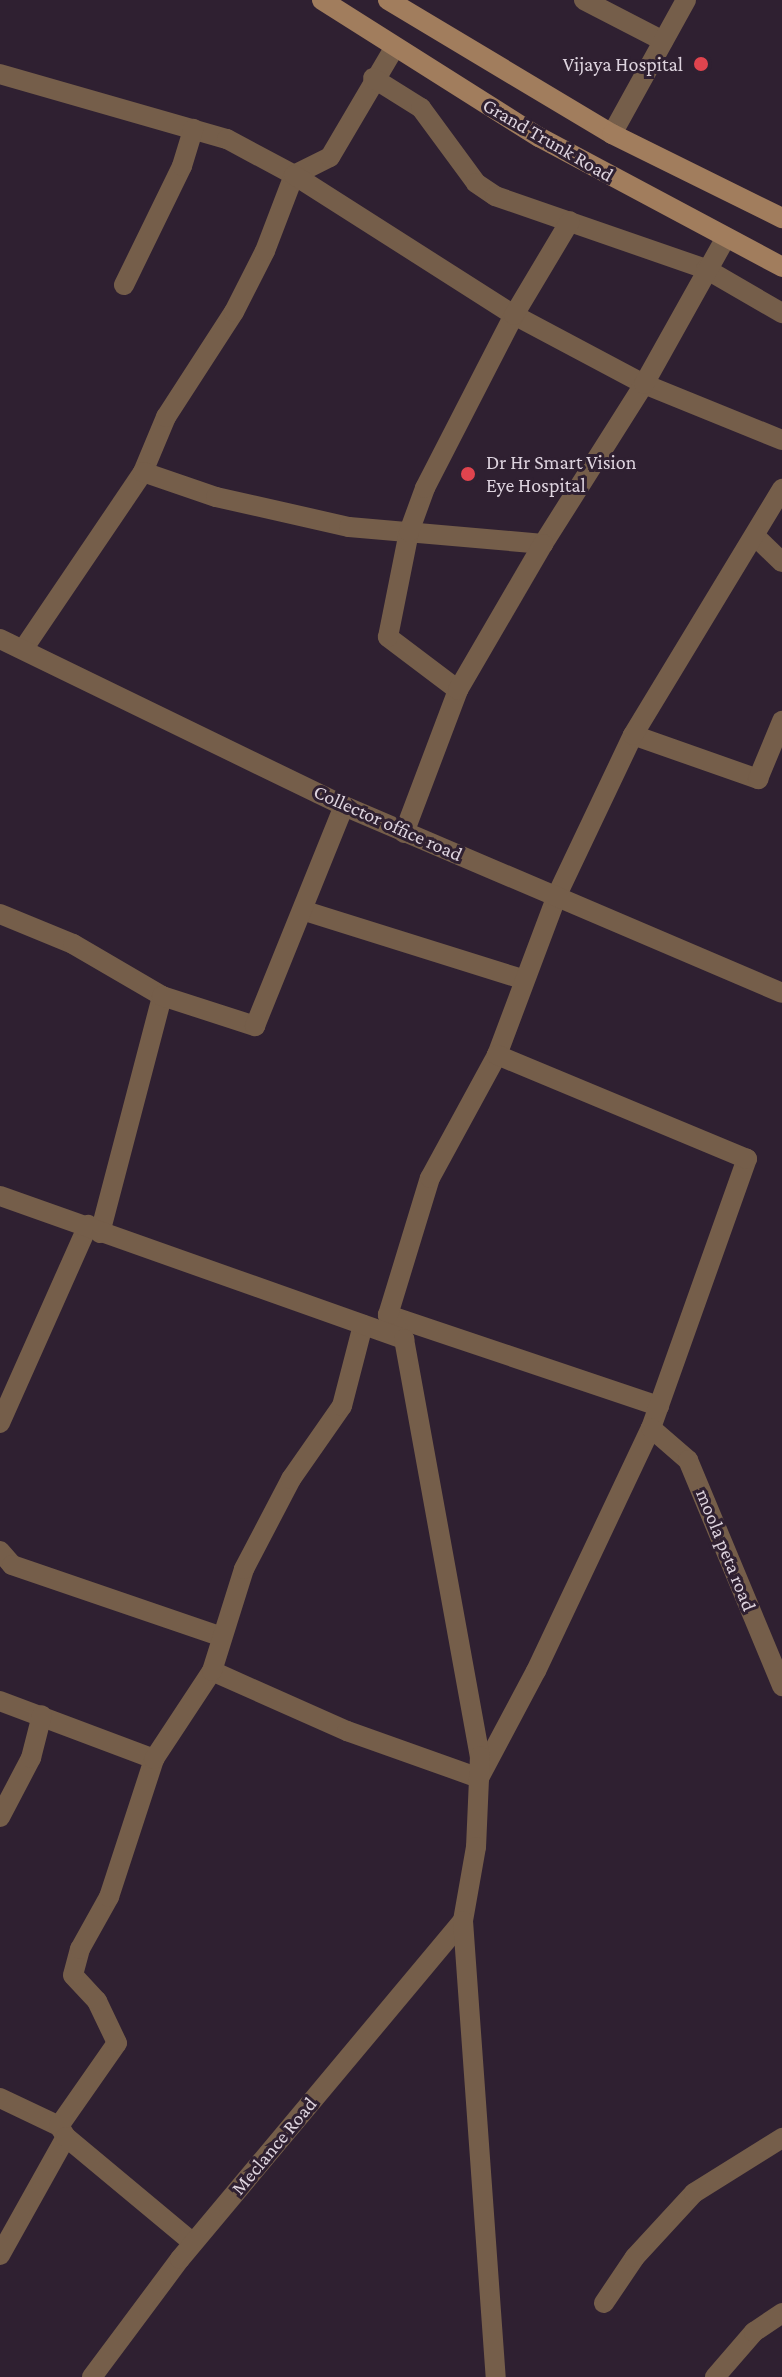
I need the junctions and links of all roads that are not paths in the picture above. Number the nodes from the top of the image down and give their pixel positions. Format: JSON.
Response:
{"nodes":[{"id":1,"x":322,"y":0,"type":"edge"},
{"id":2,"x":388,"y":0,"type":"edge"},
{"id":3,"x":686,"y":0,"type":"edge"},
{"id":4,"x":592,"y":2,"type":"edge"},
{"id":5,"x":411,"y":6,"type":"edge"},
{"id":6,"x":663,"y":41,"type":"junction"},
{"id":7,"x":393,"y":50,"type":"junction"},
{"id":8,"x":0,"y":74,"type":"edge"},
{"id":9,"x":373,"y":78,"type":"junction"},
{"id":10,"x":193,"y":129,"type":"junction"},
{"id":11,"x":612,"y":134,"type":"junction"},
{"id":12,"x":294,"y":175,"type":"junction"},
{"id":13,"x":782,"y":218,"type":"edge"},
{"id":14,"x":570,"y":221,"type":"junction"},
{"id":15,"x":725,"y":239,"type":"junction"},
{"id":16,"x":782,"y":267,"type":"edge"},
{"id":17,"x":706,"y":269,"type":"junction"},
{"id":18,"x":124,"y":285,"type":"dead end"},
{"id":19,"x":782,"y":313,"type":"edge"},
{"id":20,"x":514,"y":315,"type":"junction"},
{"id":21,"x":644,"y":384,"type":"junction"},
{"id":22,"x":782,"y":440,"type":"edge"},
{"id":23,"x":143,"y":472,"type":"junction"},
{"id":24,"x":782,"y":489,"type":"edge"},
{"id":25,"x":409,"y":532,"type":"junction"},
{"id":26,"x":756,"y":537,"type":"junction"},
{"id":27,"x":543,"y":544,"type":"junction"},
{"id":28,"x":782,"y":562,"type":"edge"},
{"id":29,"x":0,"y":639,"type":"edge"},
{"id":30,"x":24,"y":648,"type":"junction"},
{"id":31,"x":458,"y":690,"type":"junction"},
{"id":32,"x":780,"y":731,"type":"edge"},
{"id":33,"x":633,"y":735,"type":"junction"},
{"id":34,"x":344,"y":806,"type":"junction"},
{"id":35,"x":404,"y":833,"type":"junction"},
{"id":36,"x":557,"y":895,"type":"junction"},
{"id":37,"x":305,"y":911,"type":"junction"},
{"id":38,"x":0,"y":914,"type":"edge"},
{"id":39,"x":522,"y":979,"type":"junction"},
{"id":40,"x":782,"y":993,"type":"edge"},
{"id":41,"x":162,"y":996,"type":"junction"},
{"id":42,"x":497,"y":1055,"type":"junction"},
{"id":43,"x":0,"y":1196,"type":"edge"},
{"id":44,"x":94,"y":1229,"type":"junction"},
{"id":45,"x":388,"y":1315,"type":"junction"},
{"id":46,"x":363,"y":1325,"type":"junction"},
{"id":47,"x":404,"y":1339,"type":"junction"},
{"id":48,"x":659,"y":1406,"type":"junction"},
{"id":49,"x":0,"y":1423,"type":"edge"},
{"id":50,"x":651,"y":1428,"type":"junction"},
{"id":51,"x":0,"y":1551,"type":"edge"},
{"id":52,"x":222,"y":1637,"type":"junction"},
{"id":53,"x":212,"y":1671,"type":"junction"},
{"id":54,"x":782,"y":1686,"type":"edge"},
{"id":55,"x":0,"y":1701,"type":"edge"},
{"id":56,"x":42,"y":1715,"type":"junction"},
{"id":57,"x":154,"y":1759,"type":"junction"},
{"id":58,"x":479,"y":1778,"type":"junction"},
{"id":59,"x":0,"y":1817,"type":"edge"},
{"id":60,"x":463,"y":1921,"type":"junction"},
{"id":61,"x":0,"y":2098,"type":"edge"},
{"id":62,"x":63,"y":2132,"type":"junction"},
{"id":63,"x":782,"y":2138,"type":"edge"},
{"id":64,"x":193,"y":2243,"type":"junction"},
{"id":65,"x":0,"y":2255,"type":"edge"},
{"id":66,"x":604,"y":2303,"type":"dead end"},
{"id":67,"x":782,"y":2313,"type":"edge"},
{"id":68,"x":92,"y":2377,"type":"edge"},
{"id":69,"x":496,"y":2377,"type":"edge"},
{"id":70,"x":715,"y":2377,"type":"edge"}],
"edges":[{"from":1,"to":7,"type":"main road","name":"Grand Trunk Road"},
{"from":2,"to":5,"type":"main road"},
{"from":3,"to":6,"type":"street"},
{"from":4,"to":6,"type":"street"},
{"from":5,"to":11,"type":"main road"},
{"from":6,"to":11,"type":"street"},
{"from":7,"to":9,"type":"street"},
{"from":7,"to":15,"type":"main road","name":"Grand Trunk Road"},
{"from":8,"to":10,"type":"street"},
{"from":9,"to":12,"type":"street"},
{"from":9,"to":14,"type":"street"},
{"from":10,"to":12,"type":"street"},
{"from":10,"to":18,"type":"street"},
{"from":11,"to":13,"type":"main road"},
{"from":12,"to":20,"type":"street"},
{"from":12,"to":23,"type":"street"},
{"from":14,"to":17,"type":"street"},
{"from":14,"to":20,"type":"street"},
{"from":15,"to":16,"type":"main road","name":"Grand Trunk Road"},
{"from":15,"to":17,"type":"street"},
{"from":17,"to":19,"type":"street"},
{"from":17,"to":21,"type":"street"},
{"from":20,"to":21,"type":"street"},
{"from":20,"to":25,"type":"street"},
{"from":21,"to":22,"type":"street"},
{"from":21,"to":27,"type":"street"},
{"from":23,"to":25,"type":"street"},
{"from":23,"to":30,"type":"street"},
{"from":24,"to":26,"type":"street"},
{"from":25,"to":27,"type":"street"},
{"from":25,"to":31,"type":"street"},
{"from":26,"to":28,"type":"street"},
{"from":26,"to":33,"type":"street"},
{"from":27,"to":31,"type":"street"},
{"from":29,"to":30,"type":"street","name":"Collector office road"},
{"from":30,"to":34,"type":"street","name":"Collector office road"},
{"from":31,"to":35,"type":"street"},
{"from":32,"to":33,"type":"street"},
{"from":33,"to":36,"type":"street"},
{"from":34,"to":35,"type":"street","name":"Collector office road"},
{"from":34,"to":37,"type":"street"},
{"from":35,"to":36,"type":"street","name":"Collector office road"},
{"from":36,"to":39,"type":"street"},
{"from":36,"to":40,"type":"street","name":"Collector office road"},
{"from":37,"to":39,"type":"street"},
{"from":37,"to":41,"type":"street"},
{"from":38,"to":41,"type":"street"},
{"from":39,"to":42,"type":"street"},
{"from":41,"to":44,"type":"street"},
{"from":42,"to":45,"type":"street"},
{"from":42,"to":48,"type":"street"},
{"from":43,"to":44,"type":"street"},
{"from":44,"to":46,"type":"street"},
{"from":44,"to":49,"type":"street"},
{"from":45,"to":47,"type":"street"},
{"from":45,"to":48,"type":"street"},
{"from":46,"to":47,"type":"street"},
{"from":46,"to":52,"type":"street"},
{"from":47,"to":58,"type":"street"},
{"from":48,"to":50,"type":"street"},
{"from":50,"to":54,"type":"street","name":"moola peta road"},
{"from":50,"to":58,"type":"street"},
{"from":51,"to":52,"type":"street"},
{"from":52,"to":53,"type":"street"},
{"from":53,"to":57,"type":"street"},
{"from":53,"to":58,"type":"street"},
{"from":55,"to":56,"type":"street"},
{"from":56,"to":57,"type":"street"},
{"from":56,"to":59,"type":"street"},
{"from":57,"to":62,"type":"street"},
{"from":58,"to":60,"type":"street"},
{"from":60,"to":64,"type":"street","name":"Meclance Road"},
{"from":60,"to":69,"type":"street"},
{"from":61,"to":62,"type":"street"},
{"from":62,"to":64,"type":"street"},
{"from":62,"to":65,"type":"street"},
{"from":63,"to":66,"type":"street"},
{"from":64,"to":68,"type":"street","name":"Meclance Road"},
{"from":67,"to":70,"type":"street"}]}
